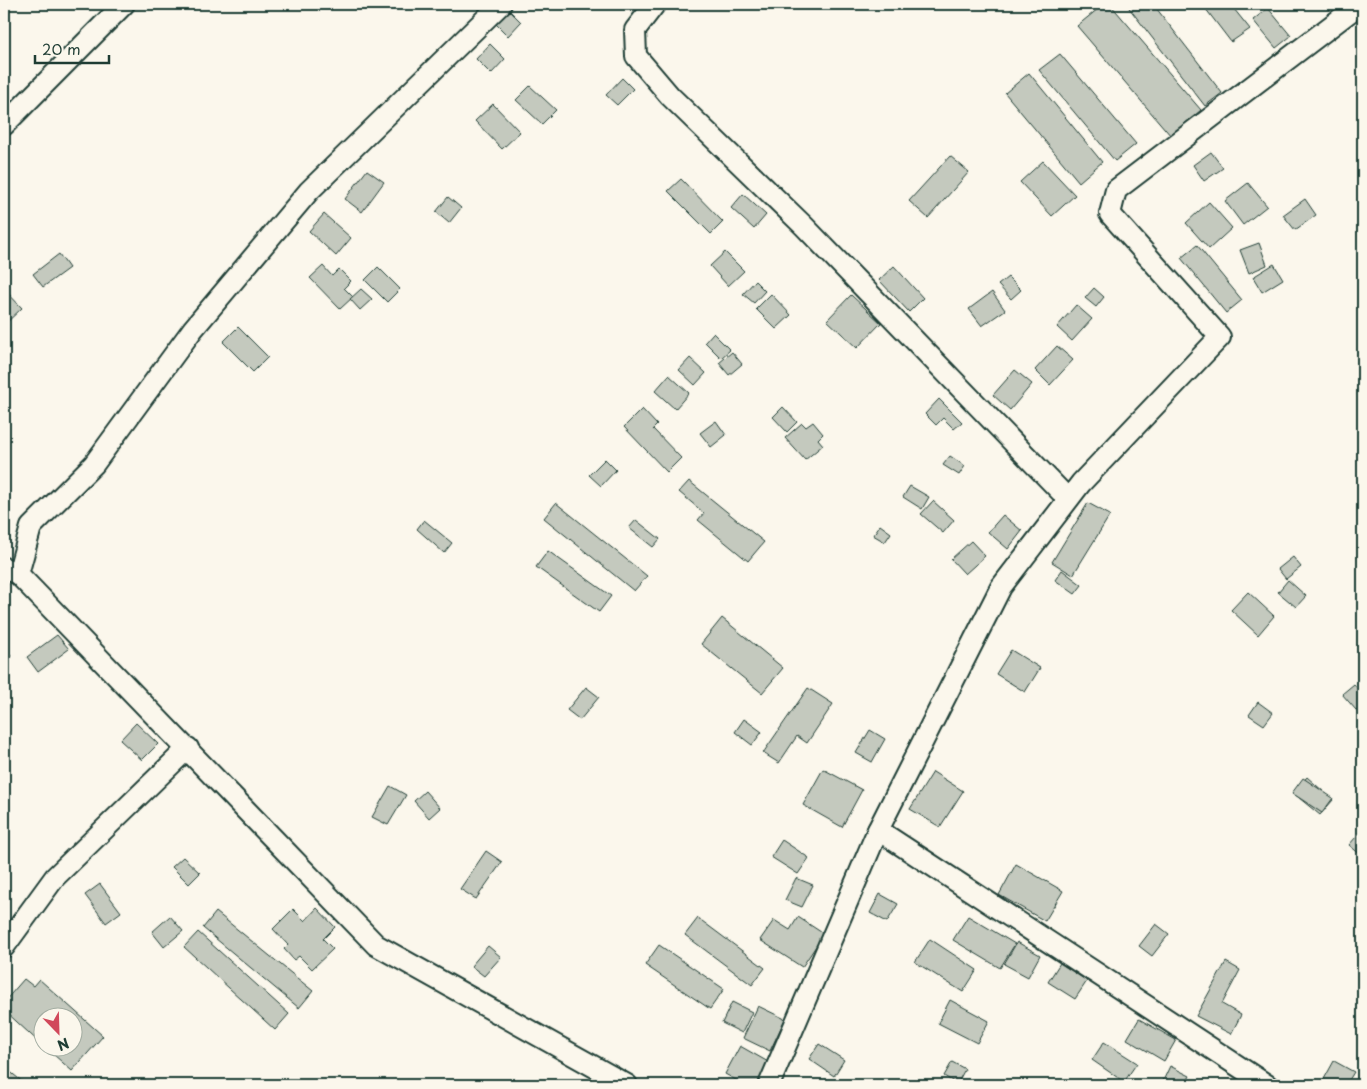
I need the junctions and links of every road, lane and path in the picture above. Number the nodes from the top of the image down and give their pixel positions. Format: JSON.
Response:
{"nodes":[{"id":1,"x":124,"y":4,"type":"edge"},
{"id":2,"x":501,"y":4,"type":"edge"},
{"id":3,"x":655,"y":4,"type":"edge"},
{"id":4,"x":1360,"y":4,"type":"edge"},
{"id":5,"x":4,"y":125,"type":"edge"},
{"id":6,"x":1068,"y":499,"type":"junction"},
{"id":7,"x":11,"y":571,"type":"edge"},
{"id":8,"x":188,"y":748,"type":"junction"},
{"id":9,"x":878,"y":830,"type":"junction"},
{"id":10,"x":4,"y":947,"type":"edge"},
{"id":11,"x":627,"y":1085,"type":"edge"},
{"id":12,"x":769,"y":1085,"type":"edge"},
{"id":13,"x":1267,"y":1085,"type":"edge"}],
"edges":[{"from":1,"to":5,"type":"street"},
{"from":2,"to":7,"type":"street"},
{"from":3,"to":6,"type":"street"},
{"from":4,"to":6,"type":"street"},
{"from":6,"to":9,"type":"street"},
{"from":7,"to":8,"type":"street"},
{"from":8,"to":10,"type":"street"},
{"from":8,"to":11,"type":"street"},
{"from":9,"to":12,"type":"street"},
{"from":9,"to":13,"type":"street"}]}
